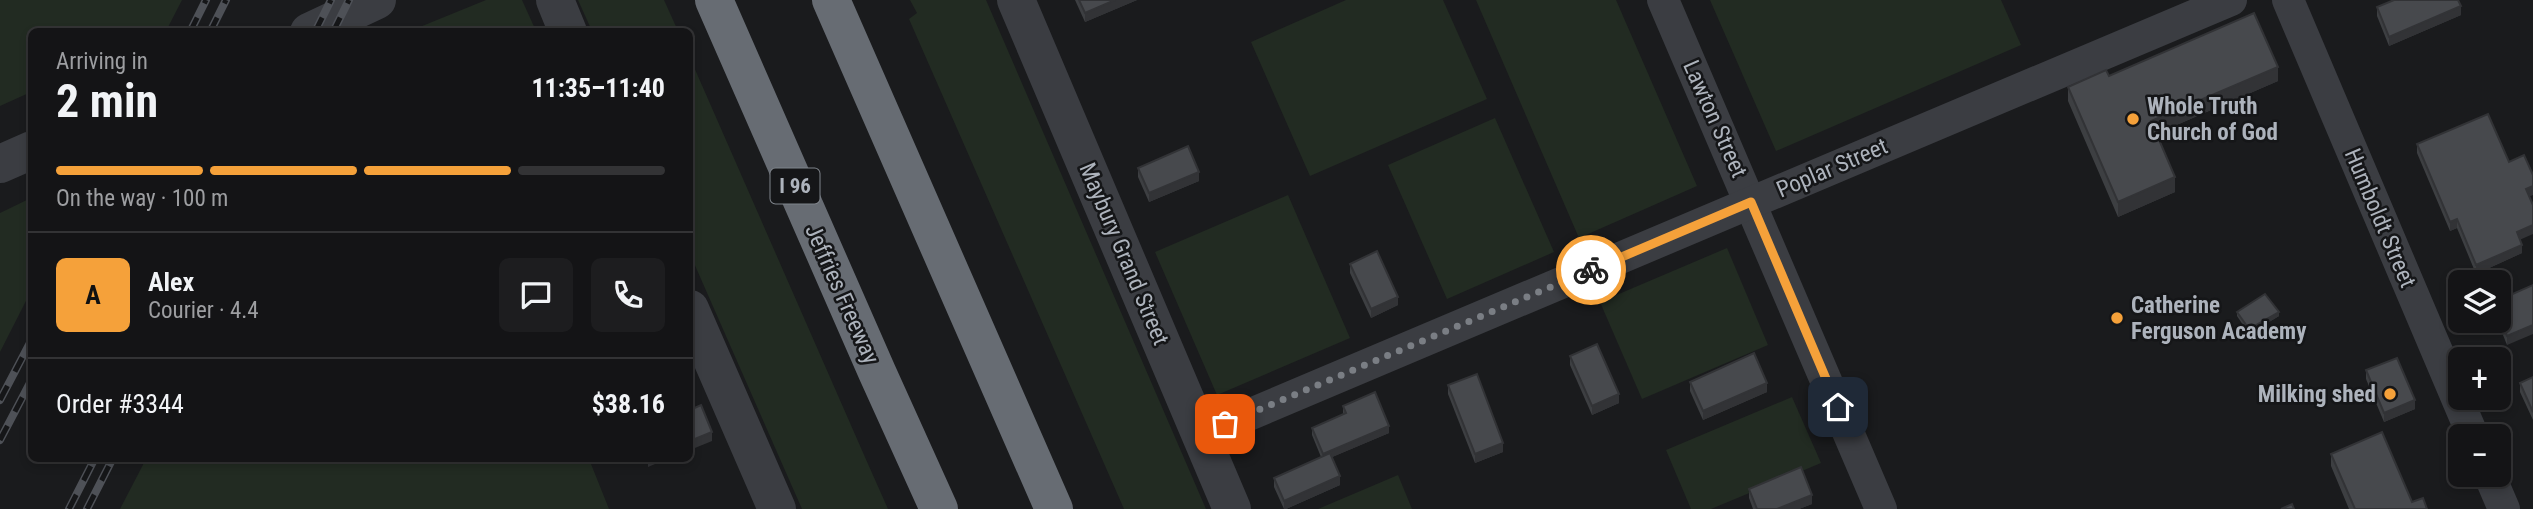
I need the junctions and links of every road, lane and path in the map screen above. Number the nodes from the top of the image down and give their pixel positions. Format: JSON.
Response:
{"nodes":[{"id":1,"x":377,"y":0,"type":"edge"},
{"id":2,"x":555,"y":0,"type":"edge"},
{"id":3,"x":714,"y":0,"type":"edge"},
{"id":4,"x":831,"y":0,"type":"edge"},
{"id":5,"x":1016,"y":0,"type":"edge"},
{"id":6,"x":1662,"y":0,"type":"edge"},
{"id":7,"x":2231,"y":0,"type":"edge"},
{"id":8,"x":2288,"y":0,"type":"edge"},
{"id":9,"x":318,"y":28,"type":"edge"},
{"id":10,"x":566,"y":28,"type":"edge"},
{"id":11,"x":28,"y":152,"type":"edge"},
{"id":12,"x":0,"y":163,"type":"edge"},
{"id":13,"x":1751,"y":202,"type":"junction"},
{"id":14,"x":693,"y":316,"type":"edge"},
{"id":15,"x":2468,"y":424,"type":"edge"},
{"id":16,"x":1200,"y":435,"type":"junction"},
{"id":17,"x":2495,"y":487,"type":"edge"},
{"id":18,"x":934,"y":499,"type":"edge"},
{"id":19,"x":777,"y":509,"type":"edge"},
{"id":20,"x":1054,"y":509,"type":"edge"},
{"id":21,"x":1232,"y":509,"type":"edge"},
{"id":22,"x":1881,"y":509,"type":"edge"},
{"id":23,"x":2504,"y":509,"type":"edge"}],
"edges":[{"from":1,"to":9,"type":"street"},
{"from":2,"to":10,"type":"street"},
{"from":3,"to":18,"type":"highway","name":"Jeffries Freeway","number":"I 96"},
{"from":4,"to":20,"type":"highway"},
{"from":5,"to":16,"type":"street","name":"Maybury Grand Street"},
{"from":6,"to":13,"type":"street","name":"Lawton Street"},
{"from":7,"to":13,"type":"street","name":"Poplar Street"},
{"from":8,"to":15,"type":"street","name":"Humboldt Street"},
{"from":11,"to":12,"type":"street"},
{"from":13,"to":16,"type":"street","name":"Poplar Street"},
{"from":13,"to":22,"type":"street","name":"Lawton Street"},
{"from":14,"to":19,"type":"street"},
{"from":16,"to":21,"type":"street","name":"Maybury Grand Street"},
{"from":17,"to":23,"type":"street"}]}
